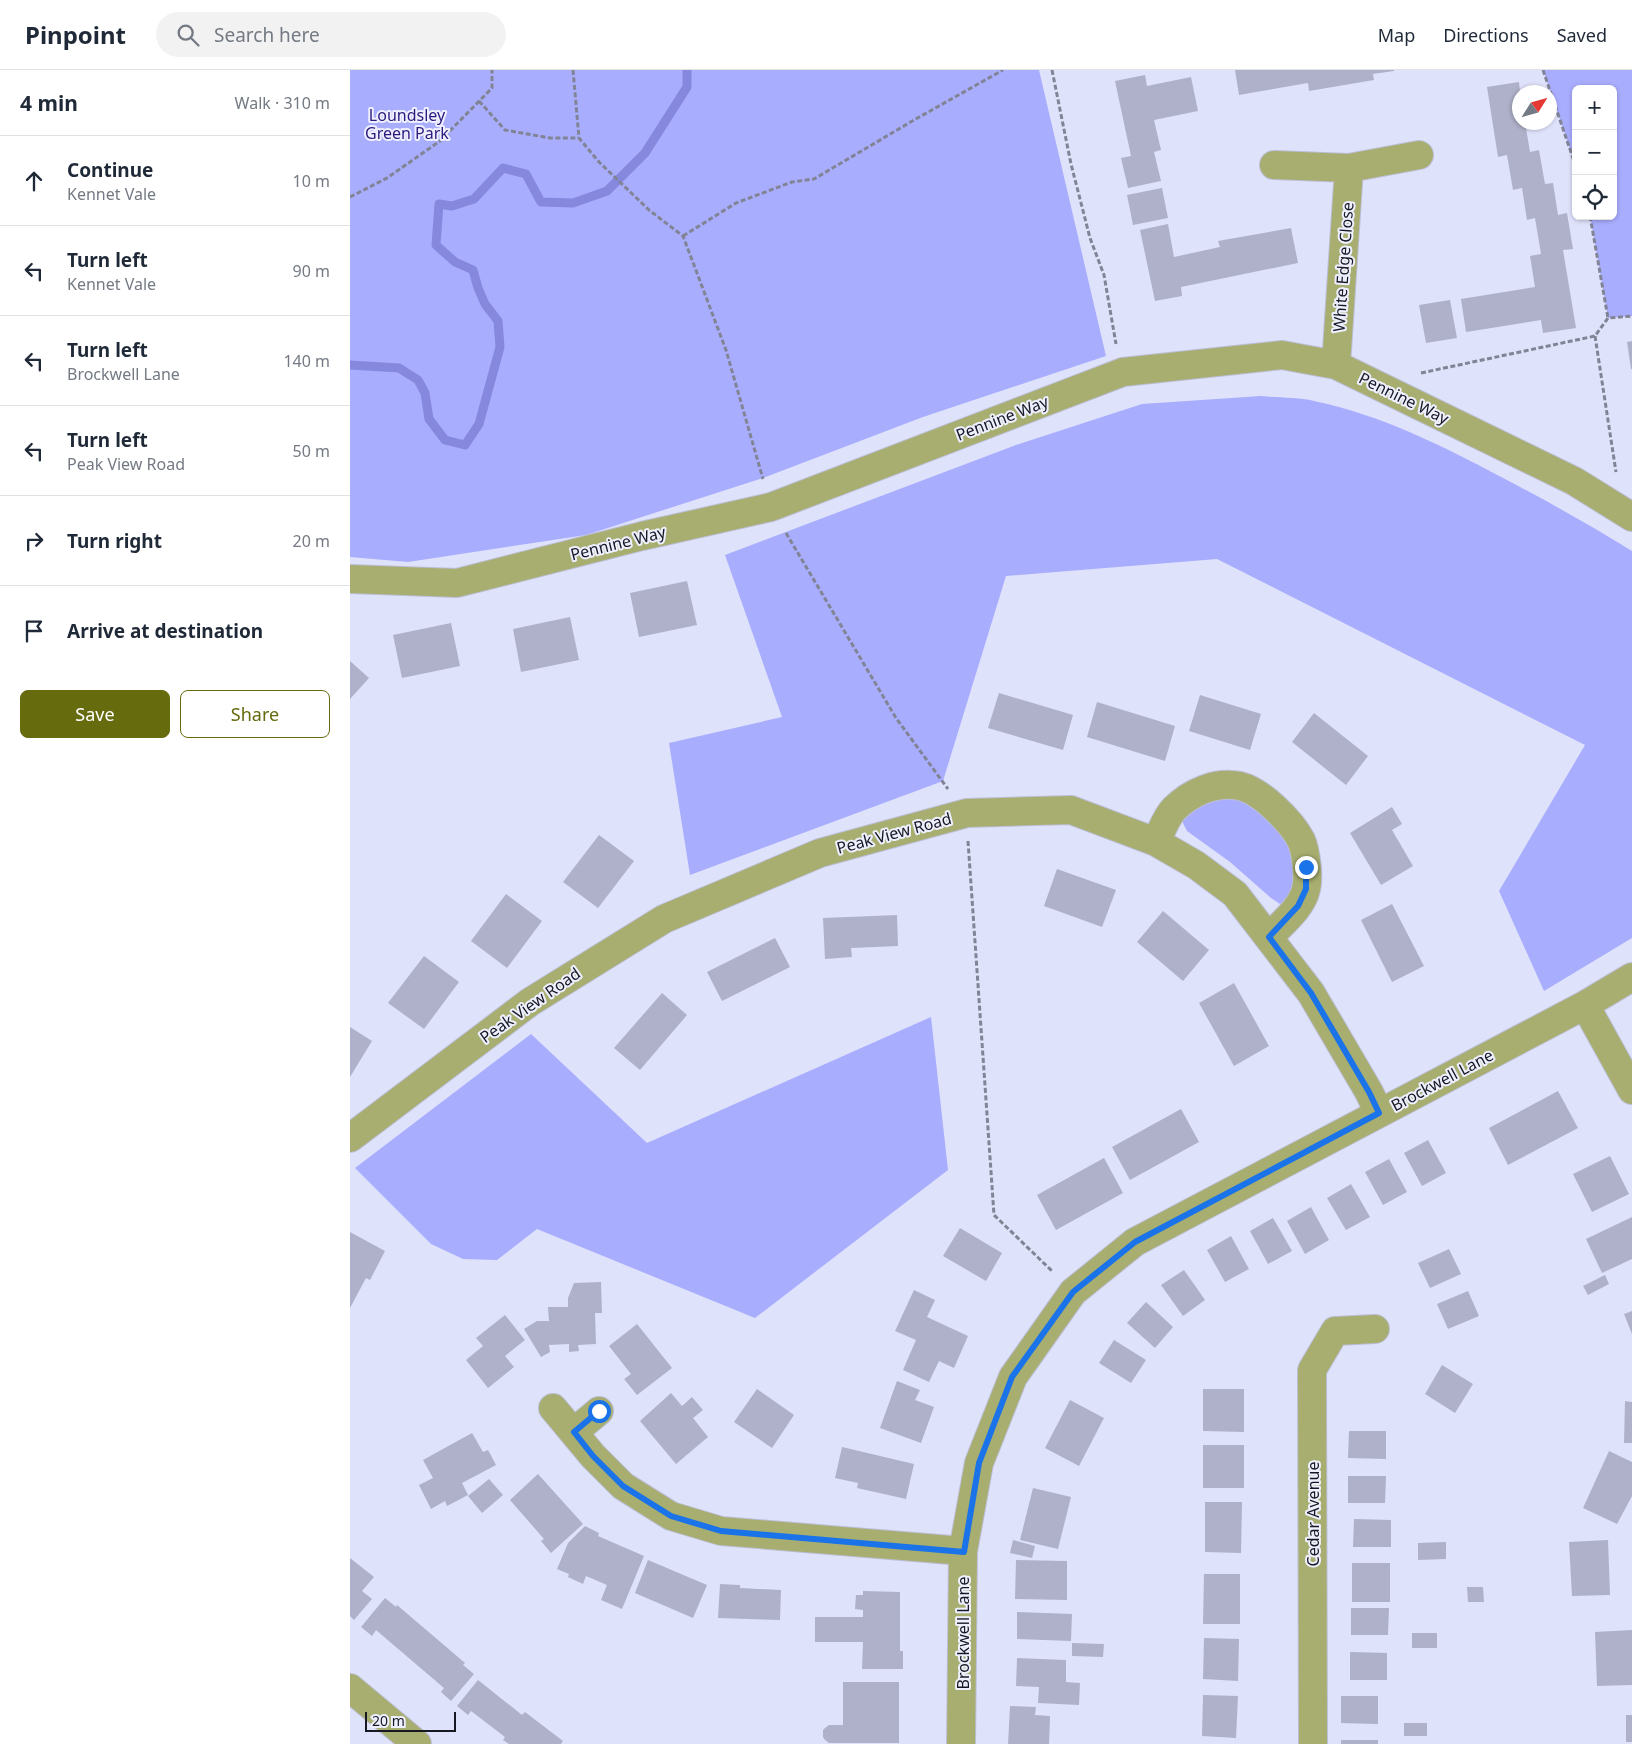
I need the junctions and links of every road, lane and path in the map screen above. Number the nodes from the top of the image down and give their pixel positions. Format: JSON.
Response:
{"nodes":[{"id":1,"x":492,"y":70,"type":"edge"},
{"id":2,"x":573,"y":70,"type":"edge"},
{"id":3,"x":1004,"y":70,"type":"edge"},
{"id":4,"x":1052,"y":70,"type":"edge"},
{"id":5,"x":1543,"y":70,"type":"edge"},
{"id":6,"x":479,"y":101,"type":"junction"},
{"id":7,"x":579,"y":138,"type":"junction"},
{"id":8,"x":1419,"y":155,"type":"dead end"},
{"id":9,"x":1572,"y":156,"type":"edge"},
{"id":10,"x":1274,"y":165,"type":"dead end"},
{"id":11,"x":1349,"y":168,"type":"junction"},
{"id":12,"x":350,"y":197,"type":"edge"},
{"id":13,"x":1591,"y":220,"type":"edge"},
{"id":14,"x":683,"y":236,"type":"junction"},
{"id":15,"x":1632,"y":316,"type":"edge"},
{"id":16,"x":1608,"y":318,"type":"junction"},
{"id":17,"x":1595,"y":336,"type":"junction"},
{"id":18,"x":1336,"y":365,"type":"junction"},
{"id":19,"x":1123,"y":372,"type":"junction"},
{"id":20,"x":1374,"y":383,"type":"junction"},
{"id":21,"x":771,"y":508,"type":"junction"},
{"id":22,"x":1627,"y":514,"type":"edge"},
{"id":23,"x":350,"y":579,"type":"edge"},
{"id":24,"x":966,"y":813,"type":"junction"},
{"id":25,"x":1156,"y":842,"type":"junction"},
{"id":26,"x":1269,"y":937,"type":"junction"},
{"id":27,"x":1632,"y":977,"type":"edge"},
{"id":28,"x":1585,"y":1005,"type":"junction"},
{"id":29,"x":1632,"y":1090,"type":"edge"},
{"id":30,"x":1379,"y":1113,"type":"junction"},
{"id":31,"x":350,"y":1138,"type":"edge"},
{"id":32,"x":1073,"y":1292,"type":"junction"},
{"id":33,"x":1375,"y":1329,"type":"dead end"},
{"id":34,"x":553,"y":1408,"type":"dead end"},
{"id":35,"x":599,"y":1411,"type":"dead end"},
{"id":36,"x":574,"y":1432,"type":"junction"},
{"id":37,"x":964,"y":1552,"type":"junction"},
{"id":38,"x":350,"y":1688,"type":"edge"},
{"id":39,"x":409,"y":1741,"type":"edge"},
{"id":40,"x":961,"y":1744,"type":"edge"},
{"id":41,"x":1313,"y":1744,"type":"edge"}],
"edges":[{"from":1,"to":6,"type":"path"},
{"from":2,"to":7,"type":"path"},
{"from":3,"to":14,"type":"path"},
{"from":4,"to":19,"type":"path"},
{"from":5,"to":9,"type":"path"},
{"from":6,"to":7,"type":"path"},
{"from":6,"to":12,"type":"path"},
{"from":7,"to":14,"type":"path"},
{"from":8,"to":11,"type":"street"},
{"from":10,"to":11,"type":"street"},
{"from":11,"to":18,"type":"street","name":"White Edge Close"},
{"from":13,"to":16,"type":"path"},
{"from":14,"to":21,"type":"path"},
{"from":15,"to":16,"type":"path"},
{"from":16,"to":17,"type":"path"},
{"from":17,"to":20,"type":"path"},
{"from":17,"to":22,"type":"path"},
{"from":18,"to":19,"type":"street","name":"Pennine Way"},
{"from":18,"to":20,"type":"street","name":"Pennine Way"},
{"from":19,"to":21,"type":"street","name":"Pennine Way"},
{"from":20,"to":22,"type":"street","name":"Pennine Way"},
{"from":21,"to":23,"type":"street","name":"Pennine Way"},
{"from":21,"to":24,"type":"path"},
{"from":24,"to":25,"type":"street","name":"Peak View Road"},
{"from":24,"to":31,"type":"street","name":"Peak View Road"},
{"from":24,"to":32,"type":"path"},
{"from":25,"to":26,"type":"street","name":"Peak View Road"},
{"from":25,"to":26,"type":"street"},
{"from":26,"to":30,"type":"street","name":"Peak View Road"},
{"from":27,"to":28,"type":"street","name":"Brockwell Lane"},
{"from":28,"to":29,"type":"street"},
{"from":28,"to":30,"type":"street","name":"Brockwell Lane"},
{"from":30,"to":32,"type":"street","name":"Brockwell Lane"},
{"from":32,"to":37,"type":"street","name":"Brockwell Lane"},
{"from":33,"to":41,"type":"street","name":"Cedar Avenue"},
{"from":34,"to":36,"type":"street"},
{"from":35,"to":36,"type":"street"},
{"from":36,"to":37,"type":"street"},
{"from":37,"to":40,"type":"street","name":"Brockwell Lane"},
{"from":38,"to":39,"type":"street"}]}
